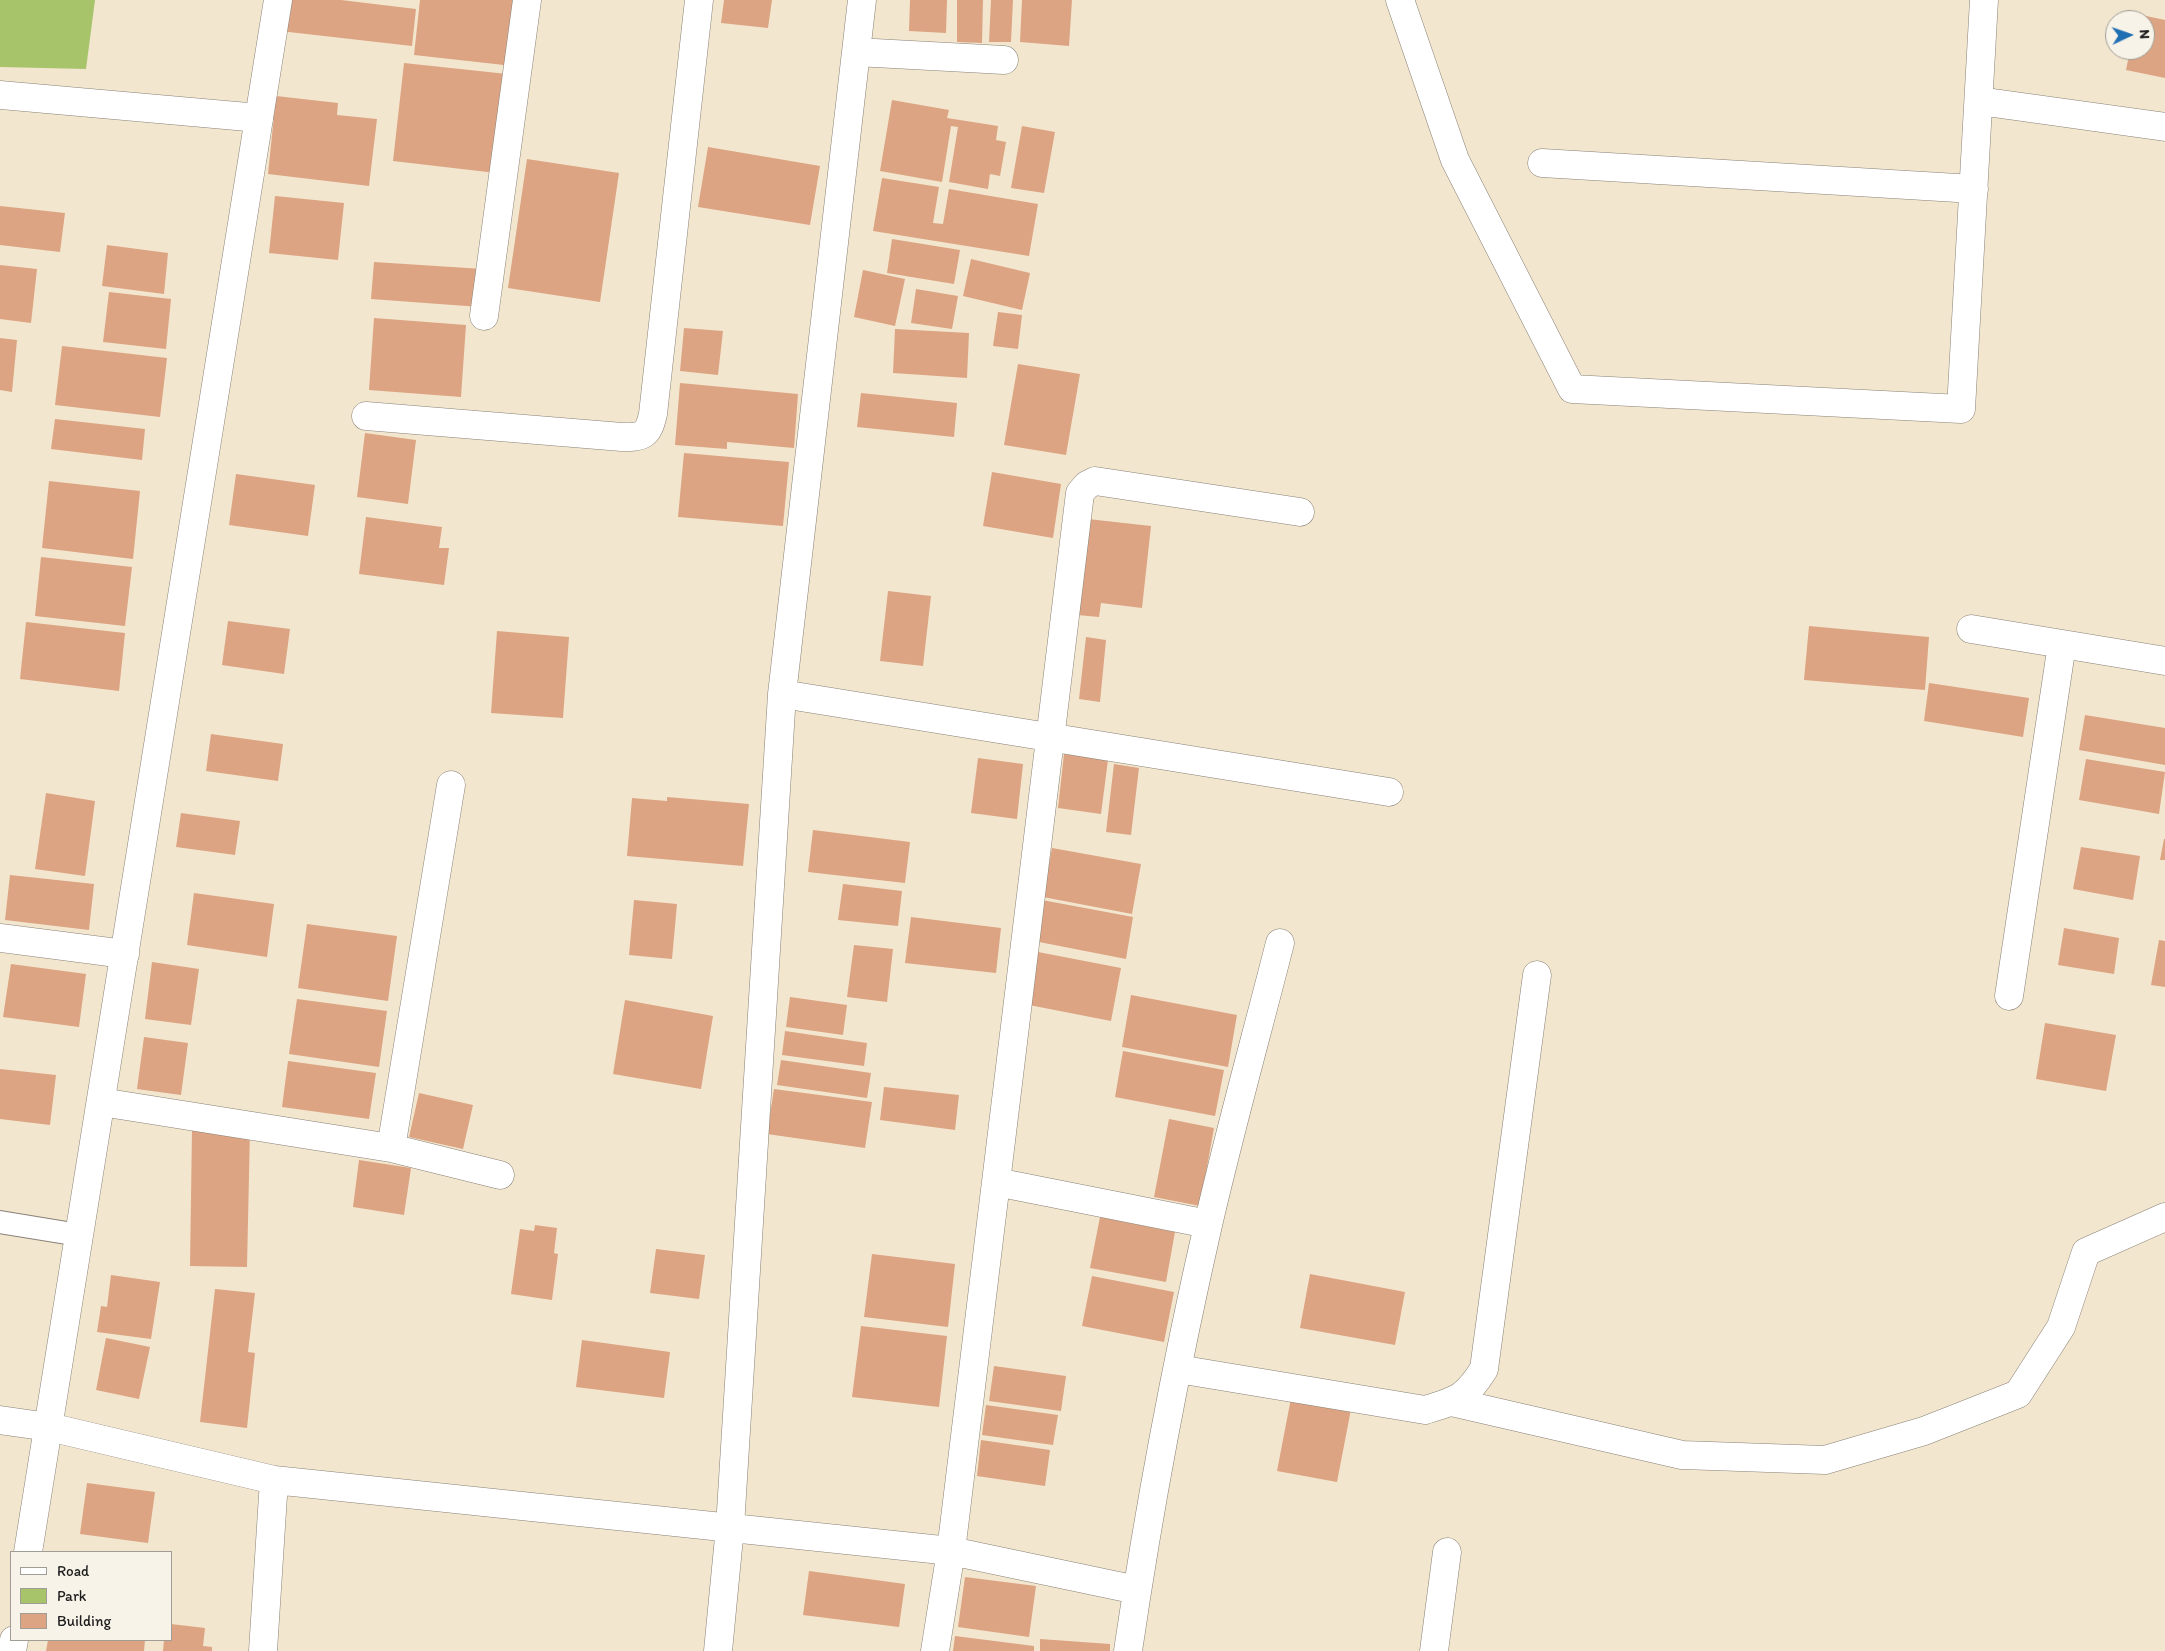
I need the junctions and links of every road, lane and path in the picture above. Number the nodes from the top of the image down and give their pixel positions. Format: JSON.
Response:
{"nodes":[{"id":1,"x":278,"y":0,"type":"edge"},
{"id":2,"x":527,"y":0,"type":"edge"},
{"id":3,"x":699,"y":0,"type":"edge"},
{"id":4,"x":862,"y":0,"type":"edge"},
{"id":5,"x":1400,"y":0,"type":"edge"},
{"id":6,"x":1984,"y":0,"type":"edge"},
{"id":7,"x":856,"y":52,"type":"junction"},
{"id":8,"x":1004,"y":60,"type":"dead end"},
{"id":9,"x":0,"y":95,"type":"edge"},
{"id":10,"x":1978,"y":101,"type":"junction"},
{"id":11,"x":259,"y":118,"type":"junction"},
{"id":12,"x":2165,"y":127,"type":"edge"},
{"id":13,"x":1542,"y":163,"type":"dead end"},
{"id":14,"x":1974,"y":189,"type":"junction"},
{"id":15,"x":484,"y":316,"type":"dead end"},
{"id":16,"x":366,"y":416,"type":"dead end"},
{"id":17,"x":1300,"y":512,"type":"dead end"},
{"id":18,"x":1972,"y":629,"type":"dead end"},
{"id":19,"x":2062,"y":644,"type":"junction"},
{"id":20,"x":2165,"y":661,"type":"edge"},
{"id":21,"x":782,"y":694,"type":"junction"},
{"id":22,"x":1050,"y":737,"type":"junction"},
{"id":23,"x":451,"y":785,"type":"dead end"},
{"id":24,"x":1389,"y":792,"type":"dead end"},
{"id":25,"x":0,"y":938,"type":"edge"},
{"id":26,"x":1280,"y":943,"type":"dead end"},
{"id":27,"x":125,"y":954,"type":"junction"},
{"id":28,"x":1537,"y":975,"type":"dead end"},
{"id":29,"x":2009,"y":996,"type":"dead end"},
{"id":30,"x":101,"y":1102,"type":"junction"},
{"id":31,"x":391,"y":1148,"type":"junction"},
{"id":32,"x":500,"y":1175,"type":"dead end"},
{"id":33,"x":996,"y":1182,"type":"junction"},
{"id":34,"x":2165,"y":1217,"type":"edge"},
{"id":35,"x":0,"y":1222,"type":"edge"},
{"id":36,"x":1208,"y":1224,"type":"junction"},
{"id":37,"x":79,"y":1235,"type":"junction"},
{"id":38,"x":1178,"y":1369,"type":"junction"},
{"id":39,"x":1452,"y":1402,"type":"junction"},
{"id":40,"x":0,"y":1420,"type":"edge"},
{"id":41,"x":48,"y":1427,"type":"junction"},
{"id":42,"x":274,"y":1480,"type":"junction"},
{"id":43,"x":730,"y":1527,"type":"junction"},
{"id":44,"x":28,"y":1551,"type":"edge"},
{"id":45,"x":951,"y":1551,"type":"junction"},
{"id":46,"x":1446,"y":1552,"type":"dead end"},
{"id":47,"x":1137,"y":1590,"type":"junction"},
{"id":48,"x":263,"y":1651,"type":"edge"},
{"id":49,"x":718,"y":1651,"type":"edge"},
{"id":50,"x":935,"y":1651,"type":"edge"},
{"id":51,"x":1128,"y":1651,"type":"edge"},
{"id":52,"x":1434,"y":1651,"type":"edge"}],
"edges":[{"from":1,"to":11,"type":"street"},
{"from":2,"to":15,"type":"street"},
{"from":3,"to":16,"type":"street"},
{"from":4,"to":7,"type":"street"},
{"from":5,"to":14,"type":"street"},
{"from":6,"to":10,"type":"street"},
{"from":7,"to":8,"type":"street"},
{"from":7,"to":21,"type":"street"},
{"from":9,"to":11,"type":"street"},
{"from":10,"to":12,"type":"street"},
{"from":10,"to":14,"type":"street"},
{"from":11,"to":27,"type":"street"},
{"from":13,"to":14,"type":"street"},
{"from":17,"to":22,"type":"street"},
{"from":18,"to":19,"type":"street"},
{"from":19,"to":20,"type":"street"},
{"from":19,"to":29,"type":"street"},
{"from":21,"to":22,"type":"street"},
{"from":21,"to":43,"type":"street"},
{"from":22,"to":24,"type":"street"},
{"from":22,"to":33,"type":"street"},
{"from":23,"to":31,"type":"street"},
{"from":25,"to":27,"type":"street"},
{"from":26,"to":36,"type":"street"},
{"from":27,"to":30,"type":"street"},
{"from":28,"to":39,"type":"street"},
{"from":30,"to":31,"type":"street"},
{"from":30,"to":37,"type":"street"},
{"from":31,"to":32,"type":"street"},
{"from":33,"to":36,"type":"street"},
{"from":33,"to":45,"type":"street"},
{"from":34,"to":39,"type":"street"},
{"from":35,"to":37,"type":"lane"},
{"from":36,"to":38,"type":"street"},
{"from":37,"to":41,"type":"street"},
{"from":38,"to":39,"type":"street"},
{"from":38,"to":47,"type":"street"},
{"from":40,"to":41,"type":"street"},
{"from":41,"to":42,"type":"street"},
{"from":41,"to":44,"type":"street"},
{"from":42,"to":43,"type":"street"},
{"from":42,"to":48,"type":"street"},
{"from":43,"to":45,"type":"street"},
{"from":43,"to":49,"type":"street"},
{"from":45,"to":47,"type":"street"},
{"from":45,"to":50,"type":"street"},
{"from":46,"to":52,"type":"street"},
{"from":47,"to":51,"type":"street"}]}
